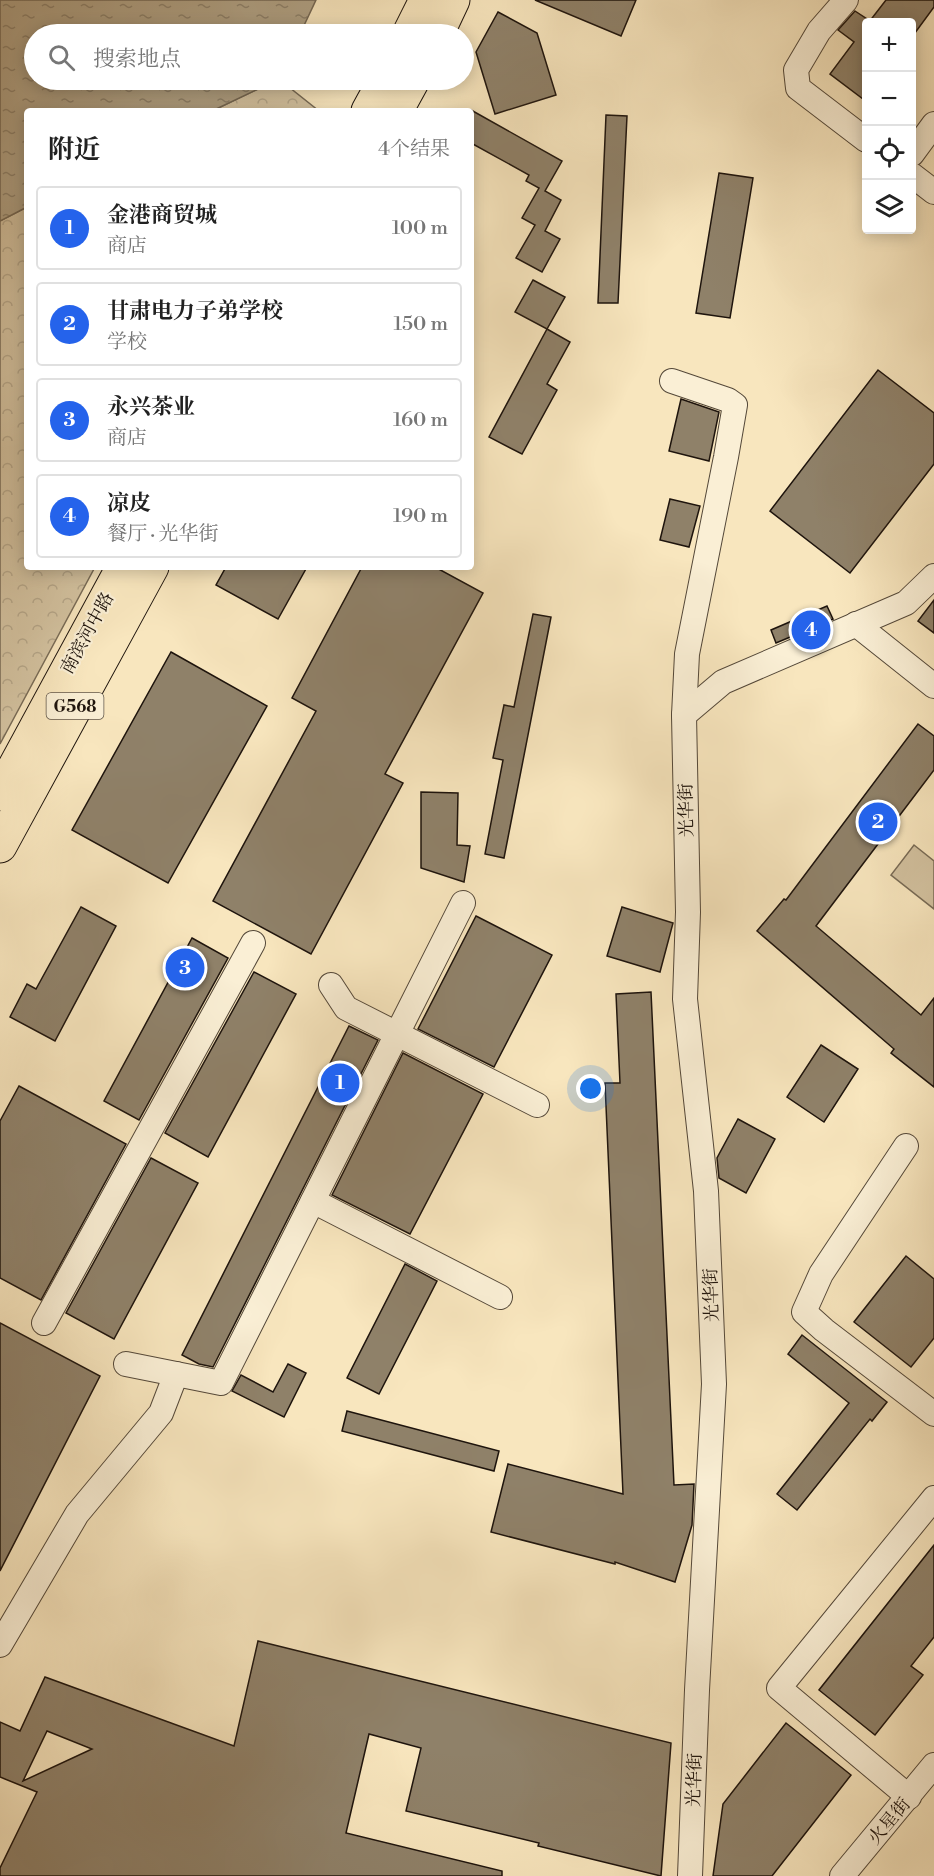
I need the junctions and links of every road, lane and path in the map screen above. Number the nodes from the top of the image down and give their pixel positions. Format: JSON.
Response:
{"nodes":[{"id":1,"x":426,"y":0,"type":"edge"},
{"id":2,"x":453,"y":0,"type":"edge"},
{"id":3,"x":846,"y":0,"type":"edge"},
{"id":4,"x":414,"y":24,"type":"edge"},
{"id":5,"x":442,"y":24,"type":"edge"},
{"id":6,"x":380,"y":90,"type":"edge"},
{"id":7,"x":408,"y":90,"type":"edge"},
{"id":8,"x":370,"y":108,"type":"edge"},
{"id":9,"x":398,"y":108,"type":"edge"},
{"id":10,"x":934,"y":124,"type":"edge"},
{"id":11,"x":862,"y":136,"type":"edge"},
{"id":12,"x":916,"y":149,"type":"edge"},
{"id":13,"x":916,"y":178,"type":"edge"},
{"id":14,"x":934,"y":192,"type":"edge"},
{"id":15,"x":672,"y":381,"type":"dead end"},
{"id":16,"x":121,"y":570,"type":"edge"},
{"id":17,"x":150,"y":570,"type":"edge"},
{"id":18,"x":934,"y":576,"type":"edge"},
{"id":19,"x":856,"y":624,"type":"junction"},
{"id":20,"x":934,"y":686,"type":"edge"},
{"id":21,"x":684,"y":715,"type":"junction"},
{"id":22,"x":0,"y":794,"type":"edge"},
{"id":23,"x":0,"y":846,"type":"edge"},
{"id":24,"x":463,"y":903,"type":"dead end"},
{"id":25,"x":254,"y":943,"type":"dead end"},
{"id":26,"x":331,"y":984,"type":"dead end"},
{"id":27,"x":397,"y":1034,"type":"junction"},
{"id":28,"x":537,"y":1105,"type":"dead end"},
{"id":29,"x":906,"y":1146,"type":"dead end"},
{"id":30,"x":313,"y":1201,"type":"junction"},
{"id":31,"x":500,"y":1297,"type":"dead end"},
{"id":32,"x":44,"y":1323,"type":"dead end"},
{"id":33,"x":126,"y":1364,"type":"dead end"},
{"id":34,"x":176,"y":1374,"type":"junction"},
{"id":35,"x":934,"y":1414,"type":"edge"},
{"id":36,"x":934,"y":1498,"type":"edge"},
{"id":37,"x":0,"y":1646,"type":"edge"},
{"id":38,"x":934,"y":1765,"type":"edge"},
{"id":39,"x":909,"y":1797,"type":"junction"},
{"id":40,"x":690,"y":1876,"type":"edge"},
{"id":41,"x":842,"y":1876,"type":"edge"}],
"edges":[{"from":1,"to":4,"type":"highway"},
{"from":2,"to":5,"type":"highway"},
{"from":3,"to":11,"type":"street"},
{"from":6,"to":8,"type":"highway"},
{"from":7,"to":9,"type":"highway"},
{"from":10,"to":12,"type":"street"},
{"from":13,"to":14,"type":"street"},
{"from":15,"to":21,"type":"street","name":"光华街"},
{"from":16,"to":22,"type":"highway","name":"南滨河中路","number":"G568"},
{"from":17,"to":23,"type":"highway","name":"南滨河中路","number":"G568"},
{"from":18,"to":19,"type":"street"},
{"from":19,"to":20,"type":"street"},
{"from":19,"to":21,"type":"street"},
{"from":21,"to":40,"type":"street","name":"光华街"},
{"from":24,"to":27,"type":"street"},
{"from":25,"to":32,"type":"street"},
{"from":26,"to":27,"type":"street"},
{"from":27,"to":28,"type":"street"},
{"from":27,"to":30,"type":"street"},
{"from":29,"to":35,"type":"street"},
{"from":30,"to":31,"type":"street"},
{"from":30,"to":34,"type":"street"},
{"from":33,"to":34,"type":"street"},
{"from":34,"to":37,"type":"street"},
{"from":36,"to":39,"type":"street"},
{"from":38,"to":39,"type":"street","name":"火星街"},
{"from":39,"to":41,"type":"street","name":"火星街"}]}
